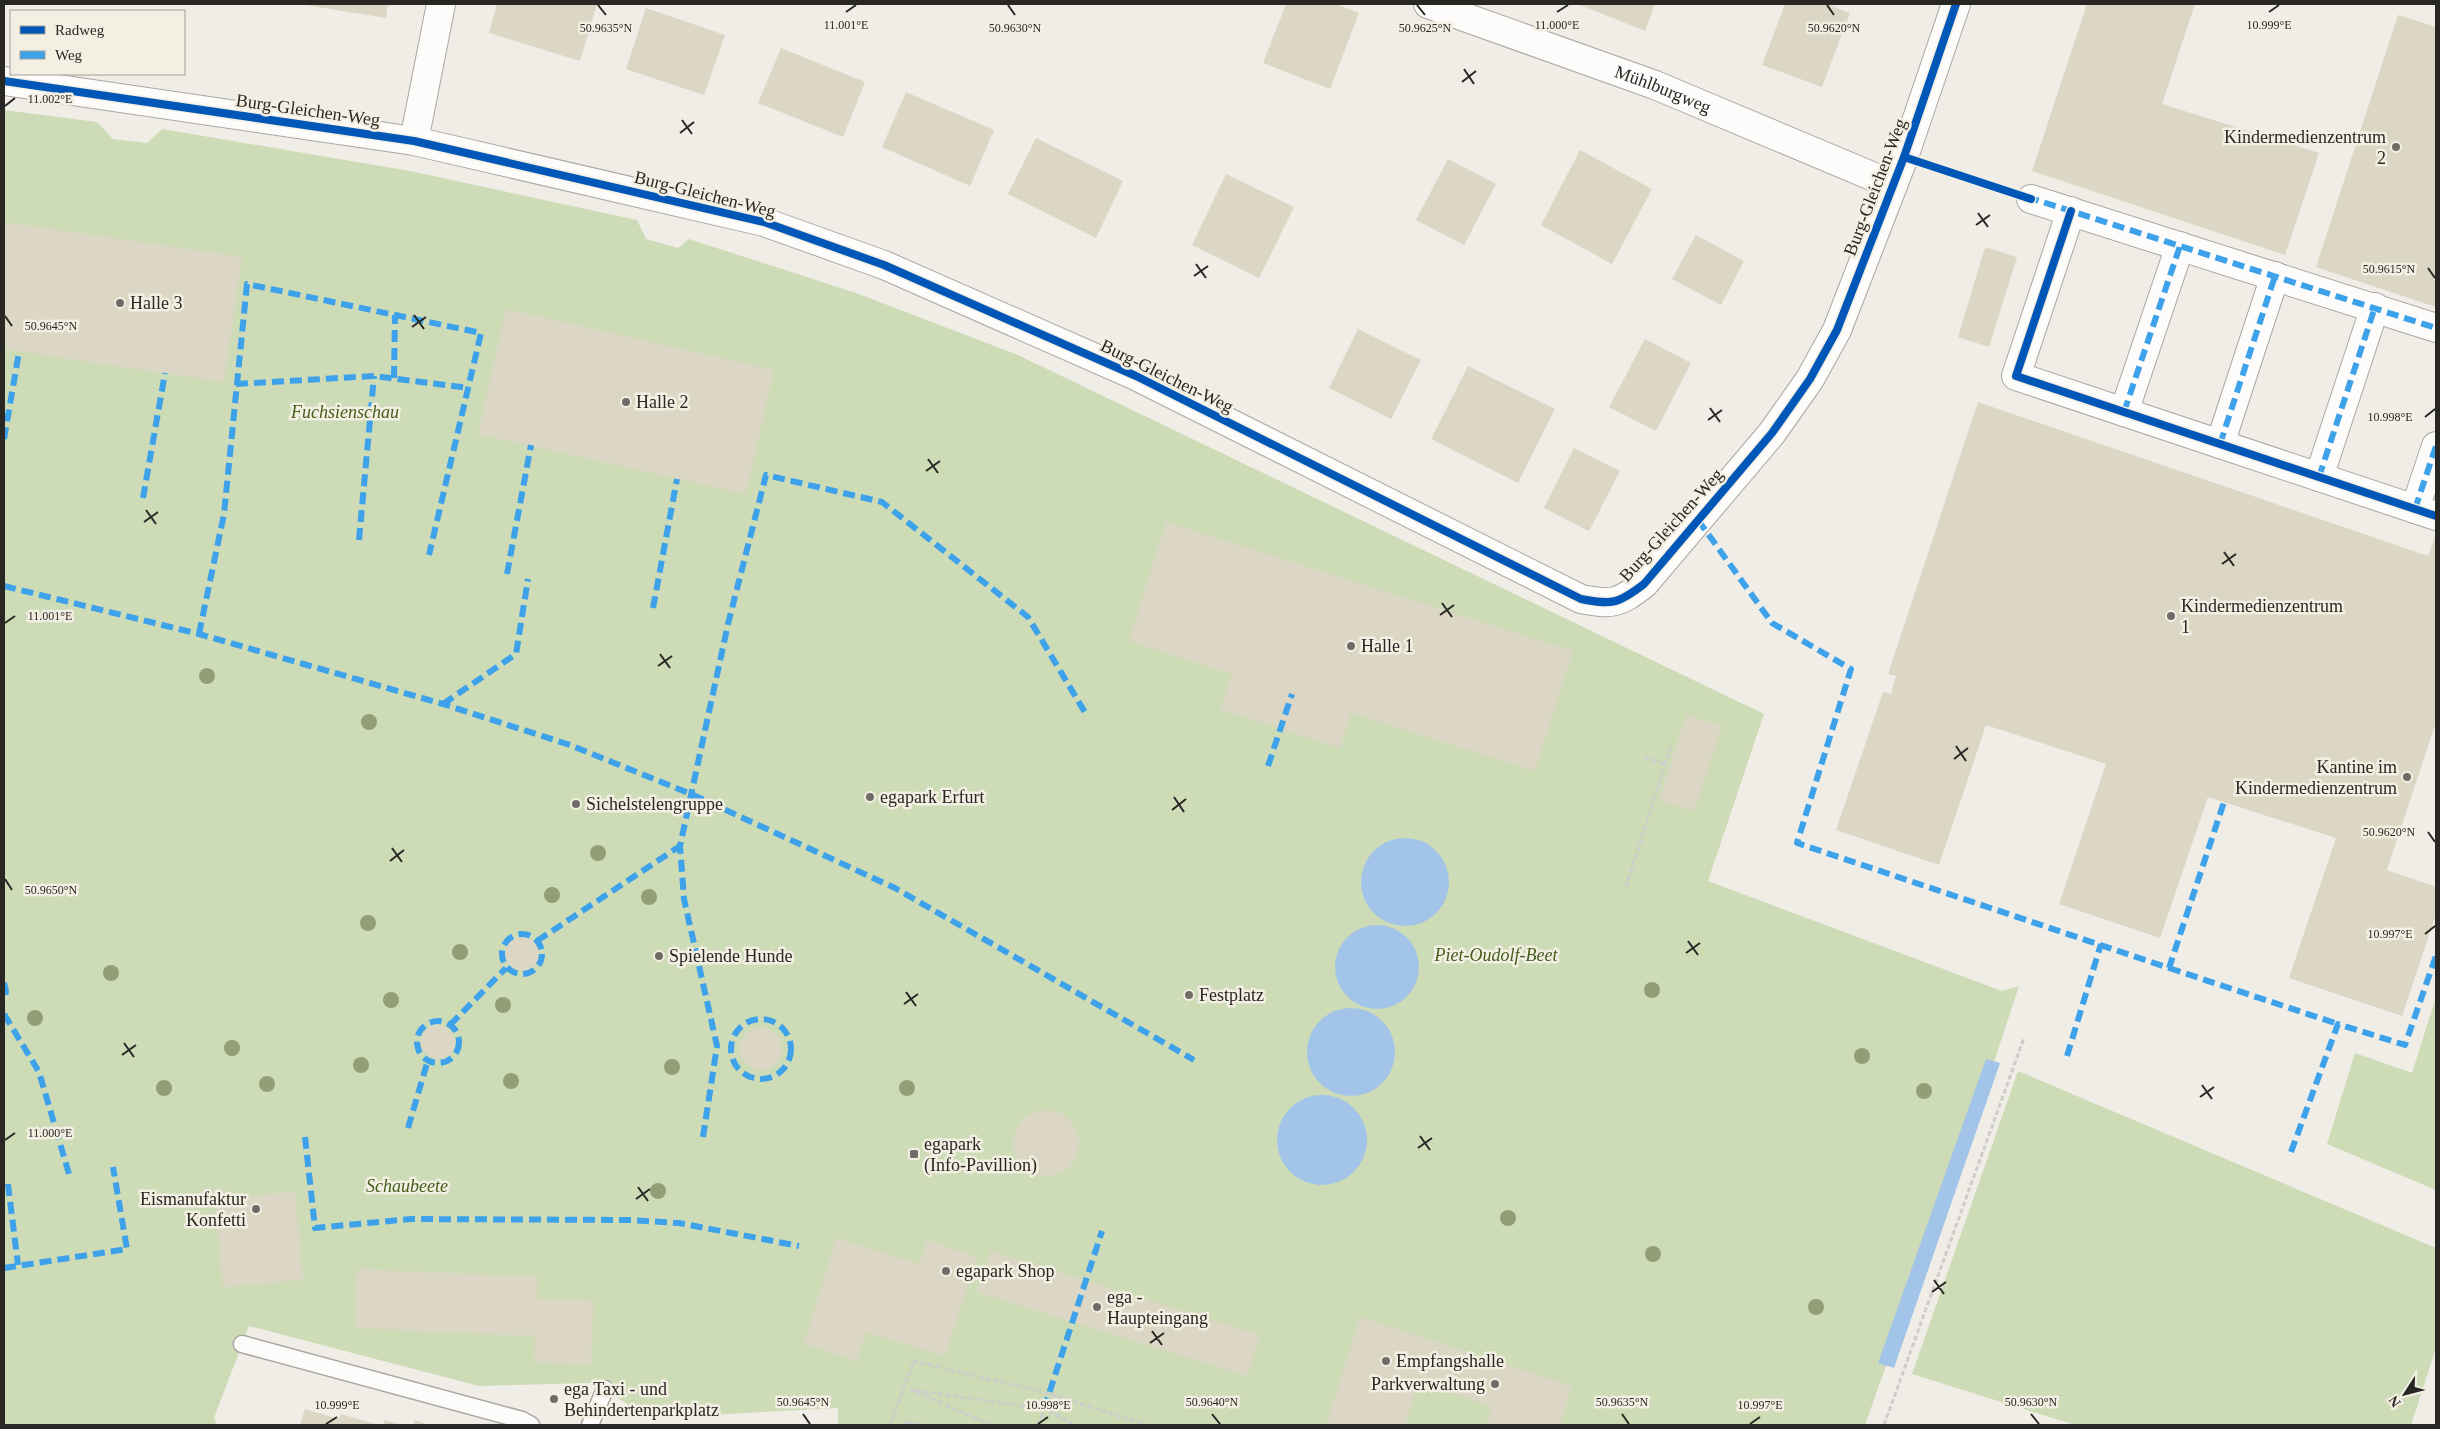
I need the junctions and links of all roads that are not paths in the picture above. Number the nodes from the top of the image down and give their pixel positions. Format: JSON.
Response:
{"nodes":[{"id":1,"x":441,"y":4,"type":"edge"},
{"id":2,"x":1428,"y":4,"type":"edge"},
{"id":3,"x":1956,"y":4,"type":"edge"},
{"id":4,"x":4,"y":81,"type":"edge"},
{"id":5,"x":414,"y":141,"type":"junction"},
{"id":6,"x":1894,"y":185,"type":"junction"},
{"id":7,"x":2031,"y":199,"type":"dead end"},
{"id":8,"x":2071,"y":211,"type":"junction"},
{"id":9,"x":2180,"y":246,"type":"junction"},
{"id":10,"x":2275,"y":276,"type":"junction"},
{"id":11,"x":2375,"y":308,"type":"junction"},
{"id":12,"x":2436,"y":328,"type":"edge"},
{"id":13,"x":2124,"y":412,"type":"junction"},
{"id":14,"x":2220,"y":444,"type":"junction"},
{"id":15,"x":2436,"y":446,"type":"edge"},
{"id":16,"x":2319,"y":477,"type":"junction"},
{"id":17,"x":2426,"y":513,"type":"edge"},
{"id":18,"x":242,"y":1344,"type":"dead end"},
{"id":19,"x":604,"y":1389,"type":"dead end"},
{"id":20,"x":531,"y":1425,"type":"edge"},
{"id":21,"x":590,"y":1425,"type":"edge"}],
"edges":[{"from":1,"to":5,"type":"street"},
{"from":2,"to":6,"type":"street","name":"Mühlburgweg"},
{"from":3,"to":6,"type":"street","name":"Burg-Gleichen-Weg"},
{"from":4,"to":5,"type":"street","name":"Burg-Gleichen-Weg"},
{"from":5,"to":6,"type":"street","name":"Burg-Gleichen-Weg"},
{"from":7,"to":8,"type":"street"},
{"from":8,"to":9,"type":"street"},
{"from":8,"to":13,"type":"street"},
{"from":9,"to":10,"type":"street"},
{"from":9,"to":13,"type":"street"},
{"from":10,"to":11,"type":"street"},
{"from":10,"to":14,"type":"street"},
{"from":11,"to":12,"type":"street"},
{"from":11,"to":16,"type":"street"},
{"from":13,"to":14,"type":"street"},
{"from":14,"to":16,"type":"street"},
{"from":15,"to":17,"type":"street"},
{"from":16,"to":17,"type":"street"},
{"from":18,"to":20,"type":"lane"},
{"from":19,"to":21,"type":"lane"}]}
